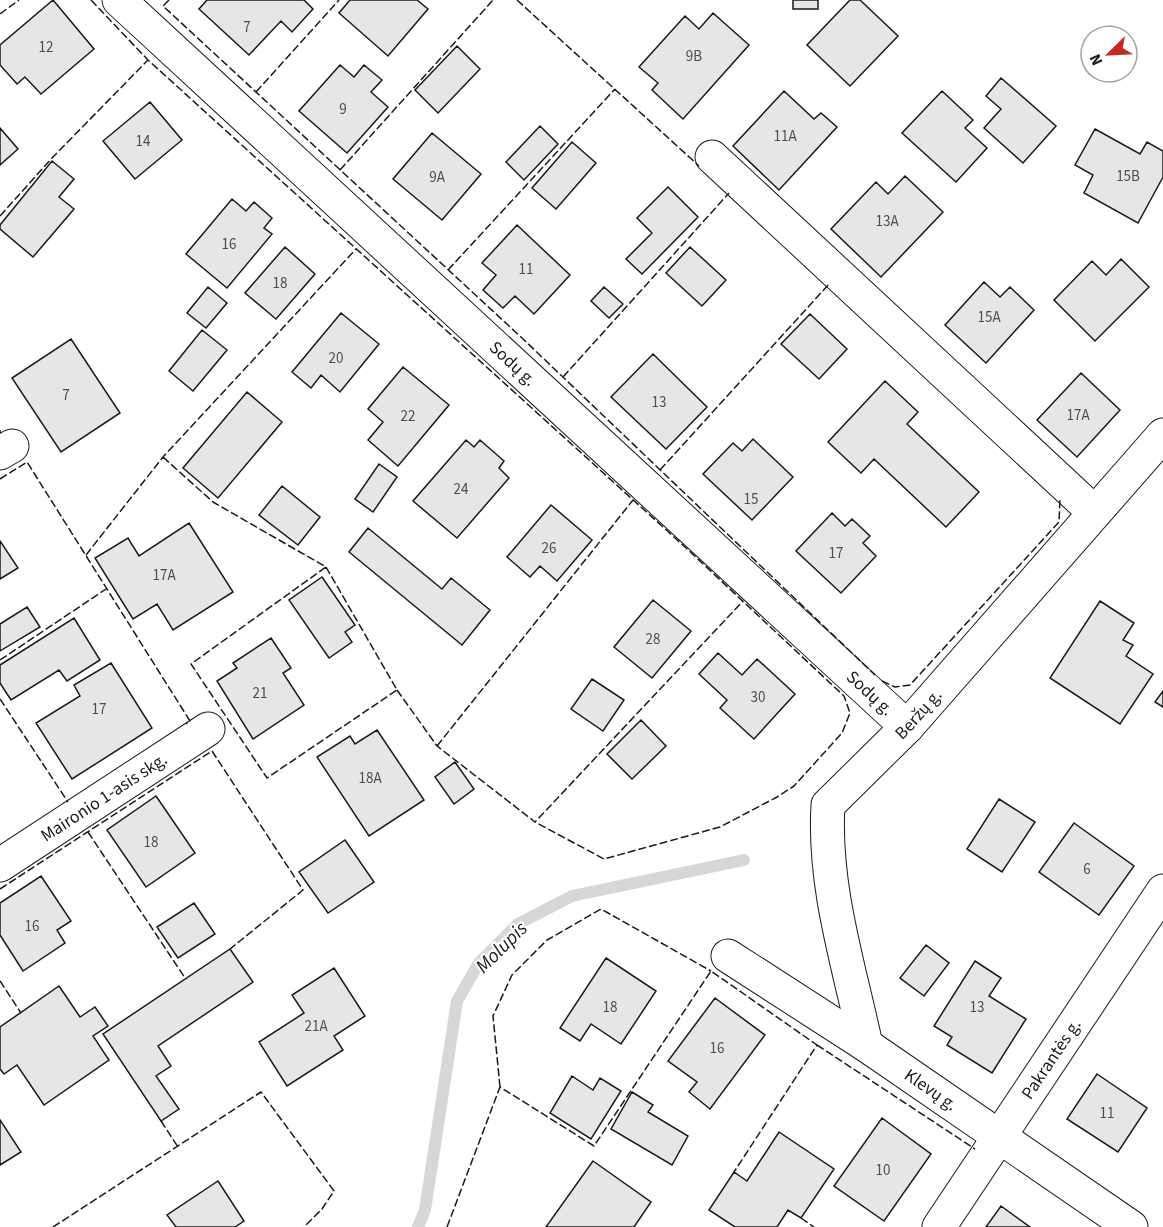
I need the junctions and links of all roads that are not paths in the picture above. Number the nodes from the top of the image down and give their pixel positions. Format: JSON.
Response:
{"nodes":[{"id":1,"x":119,"y":0,"type":"edge"},
{"id":2,"x":712,"y":157,"type":"dead end"},
{"id":3,"x":1163,"y":435,"type":"edge"},
{"id":4,"x":1094,"y":512,"type":"junction"},
{"id":5,"x":907,"y":727,"type":"junction"},
{"id":6,"x":208,"y":729,"type":"dead end"},
{"id":7,"x":0,"y":865,"type":"edge"},
{"id":8,"x":1163,"y":891,"type":"edge"},
{"id":9,"x":728,"y":956,"type":"dead end"},
{"id":10,"x":866,"y":1045,"type":"junction"},
{"id":11,"x":1000,"y":1136,"type":"junction"},
{"id":12,"x":939,"y":1227,"type":"edge"},
{"id":13,"x":1131,"y":1227,"type":"edge"}],
"edges":[{"from":1,"to":5,"type":"street","name":"Sodų g."},
{"from":2,"to":4,"type":"street"},
{"from":3,"to":4,"type":"street","name":"Beržų g."},
{"from":4,"to":5,"type":"street","name":"Beržų g."},
{"from":5,"to":10,"type":"street","name":"Beržų g."},
{"from":6,"to":7,"type":"street","name":"Maironio 1-asis skg."},
{"from":8,"to":11,"type":"street","name":"Pakrantės g."},
{"from":9,"to":10,"type":"street","name":"Klevų g."},
{"from":10,"to":11,"type":"street","name":"Klevų g."},
{"from":11,"to":12,"type":"street","name":"Pakrantės g."},
{"from":11,"to":13,"type":"street","name":"Klevų g."}]}
